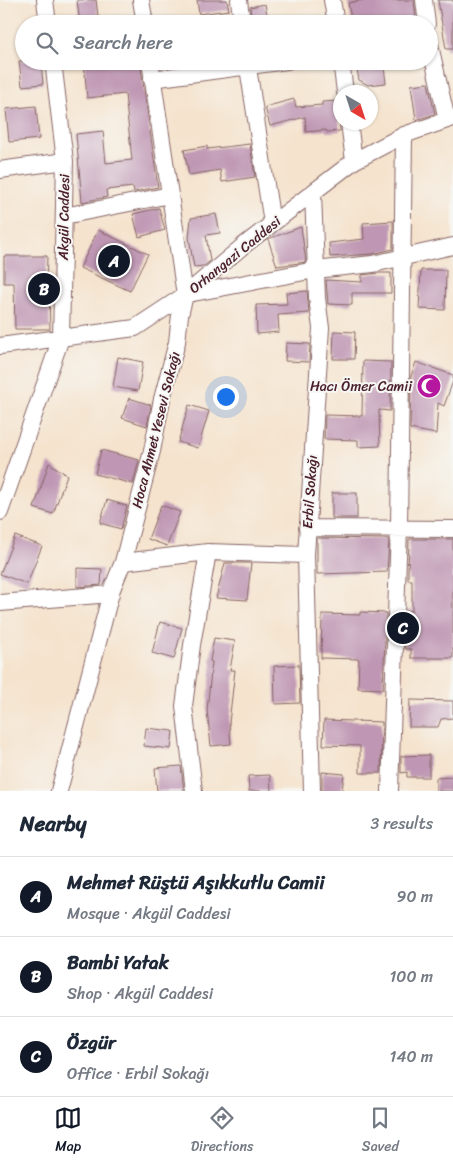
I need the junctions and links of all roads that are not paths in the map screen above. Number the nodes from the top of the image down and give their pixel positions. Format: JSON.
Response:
{"nodes":[{"id":1,"x":45,"y":0,"type":"edge"},
{"id":2,"x":141,"y":0,"type":"edge"},
{"id":3,"x":238,"y":0,"type":"edge"},
{"id":4,"x":332,"y":0,"type":"edge"},
{"id":5,"x":424,"y":0,"type":"edge"},
{"id":6,"x":47,"y":15,"type":"edge"},
{"id":7,"x":144,"y":15,"type":"edge"},
{"id":8,"x":240,"y":15,"type":"edge"},
{"id":9,"x":334,"y":15,"type":"edge"},
{"id":10,"x":426,"y":15,"type":"edge"},
{"id":11,"x":54,"y":70,"type":"edge"},
{"id":12,"x":151,"y":70,"type":"edge"},
{"id":13,"x":209,"y":70,"type":"edge"},
{"id":14,"x":248,"y":70,"type":"edge"},
{"id":15,"x":342,"y":70,"type":"edge"},
{"id":16,"x":437,"y":70,"type":"edge"},
{"id":17,"x":152,"y":79,"type":"junction"},
{"id":18,"x":344,"y":85,"type":"edge"},
{"id":19,"x":450,"y":119,"type":"edge"},
{"id":20,"x":350,"y":130,"type":"edge"},
{"id":21,"x":404,"y":135,"type":"junction"},
{"id":22,"x":65,"y":161,"type":"junction"},
{"id":23,"x":354,"y":161,"type":"junction"},
{"id":24,"x":0,"y":170,"type":"edge"},
{"id":25,"x":313,"y":193,"type":"junction"},
{"id":26,"x":170,"y":195,"type":"junction"},
{"id":27,"x":64,"y":216,"type":"junction"},
{"id":28,"x":272,"y":224,"type":"junction"},
{"id":29,"x":453,"y":246,"type":"edge"},
{"id":30,"x":403,"y":259,"type":"junction"},
{"id":31,"x":315,"y":270,"type":"junction"},
{"id":32,"x":185,"y":295,"type":"junction"},
{"id":33,"x":61,"y":338,"type":"junction"},
{"id":34,"x":0,"y":346,"type":"edge"},
{"id":35,"x":0,"y":512,"type":"edge"},
{"id":36,"x":307,"y":528,"type":"junction"},
{"id":37,"x":399,"y":528,"type":"junction"},
{"id":38,"x":453,"y":528,"type":"edge"},
{"id":39,"x":208,"y":552,"type":"junction"},
{"id":40,"x":306,"y":555,"type":"junction"},
{"id":41,"x":123,"y":562,"type":"junction"},
{"id":42,"x":111,"y":594,"type":"junction"},
{"id":43,"x":0,"y":603,"type":"edge"},
{"id":44,"x":59,"y":791,"type":"edge"},
{"id":45,"x":194,"y":791,"type":"edge"},
{"id":46,"x":312,"y":791,"type":"edge"},
{"id":47,"x":390,"y":791,"type":"edge"}],
"edges":[{"from":1,"to":6,"type":"street"},
{"from":2,"to":7,"type":"street"},
{"from":3,"to":8,"type":"street"},
{"from":4,"to":9,"type":"street"},
{"from":5,"to":10,"type":"street"},
{"from":11,"to":22,"type":"street","name":"Akgül Caddesi"},
{"from":12,"to":17,"type":"street","name":"Hoca Ahmet Yesevi Sokağı"},
{"from":13,"to":17,"type":"street"},
{"from":14,"to":28,"type":"street"},
{"from":15,"to":18,"type":"street"},
{"from":16,"to":19,"type":"street"},
{"from":17,"to":26,"type":"street","name":"Hoca Ahmet Yesevi Sokağı"},
{"from":19,"to":21,"type":"street","name":"Orhangazi Caddesi"},
{"from":20,"to":23,"type":"street"},
{"from":21,"to":23,"type":"street","name":"Orhangazi Caddesi"},
{"from":21,"to":30,"type":"street"},
{"from":22,"to":24,"type":"street"},
{"from":22,"to":27,"type":"street","name":"Akgül Caddesi"},
{"from":23,"to":25,"type":"street","name":"Orhangazi Caddesi"},
{"from":25,"to":28,"type":"street","name":"Orhangazi Caddesi"},
{"from":25,"to":31,"type":"street","name":"Erbil Sokağı"},
{"from":26,"to":27,"type":"street"},
{"from":26,"to":32,"type":"street","name":"Hoca Ahmet Yesevi Sokağı"},
{"from":27,"to":33,"type":"street","name":"Akgül Caddesi"},
{"from":28,"to":32,"type":"street","name":"Orhangazi Caddesi"},
{"from":29,"to":30,"type":"street"},
{"from":30,"to":31,"type":"street"},
{"from":30,"to":37,"type":"street"},
{"from":31,"to":32,"type":"street"},
{"from":31,"to":36,"type":"street","name":"Erbil Sokağı"},
{"from":32,"to":33,"type":"street","name":"Orhangazi Caddesi"},
{"from":32,"to":41,"type":"street","name":"Hoca Ahmet Yesevi Sokağı"},
{"from":33,"to":34,"type":"street","name":"Orhangazi Caddesi"},
{"from":33,"to":35,"type":"street","name":"Akgül Caddesi"},
{"from":36,"to":37,"type":"street"},
{"from":36,"to":40,"type":"street","name":"Erbil Sokağı"},
{"from":37,"to":38,"type":"street"},
{"from":37,"to":47,"type":"street"},
{"from":39,"to":40,"type":"street"},
{"from":39,"to":41,"type":"street"},
{"from":39,"to":45,"type":"street"},
{"from":40,"to":46,"type":"street","name":"Erbil Sokağı"},
{"from":41,"to":42,"type":"street","name":"Hoca Ahmet Yesevi Sokağı"},
{"from":42,"to":43,"type":"street"},
{"from":42,"to":44,"type":"street","name":"Hoca Ahmet Yesevi Sokağı"}]}
